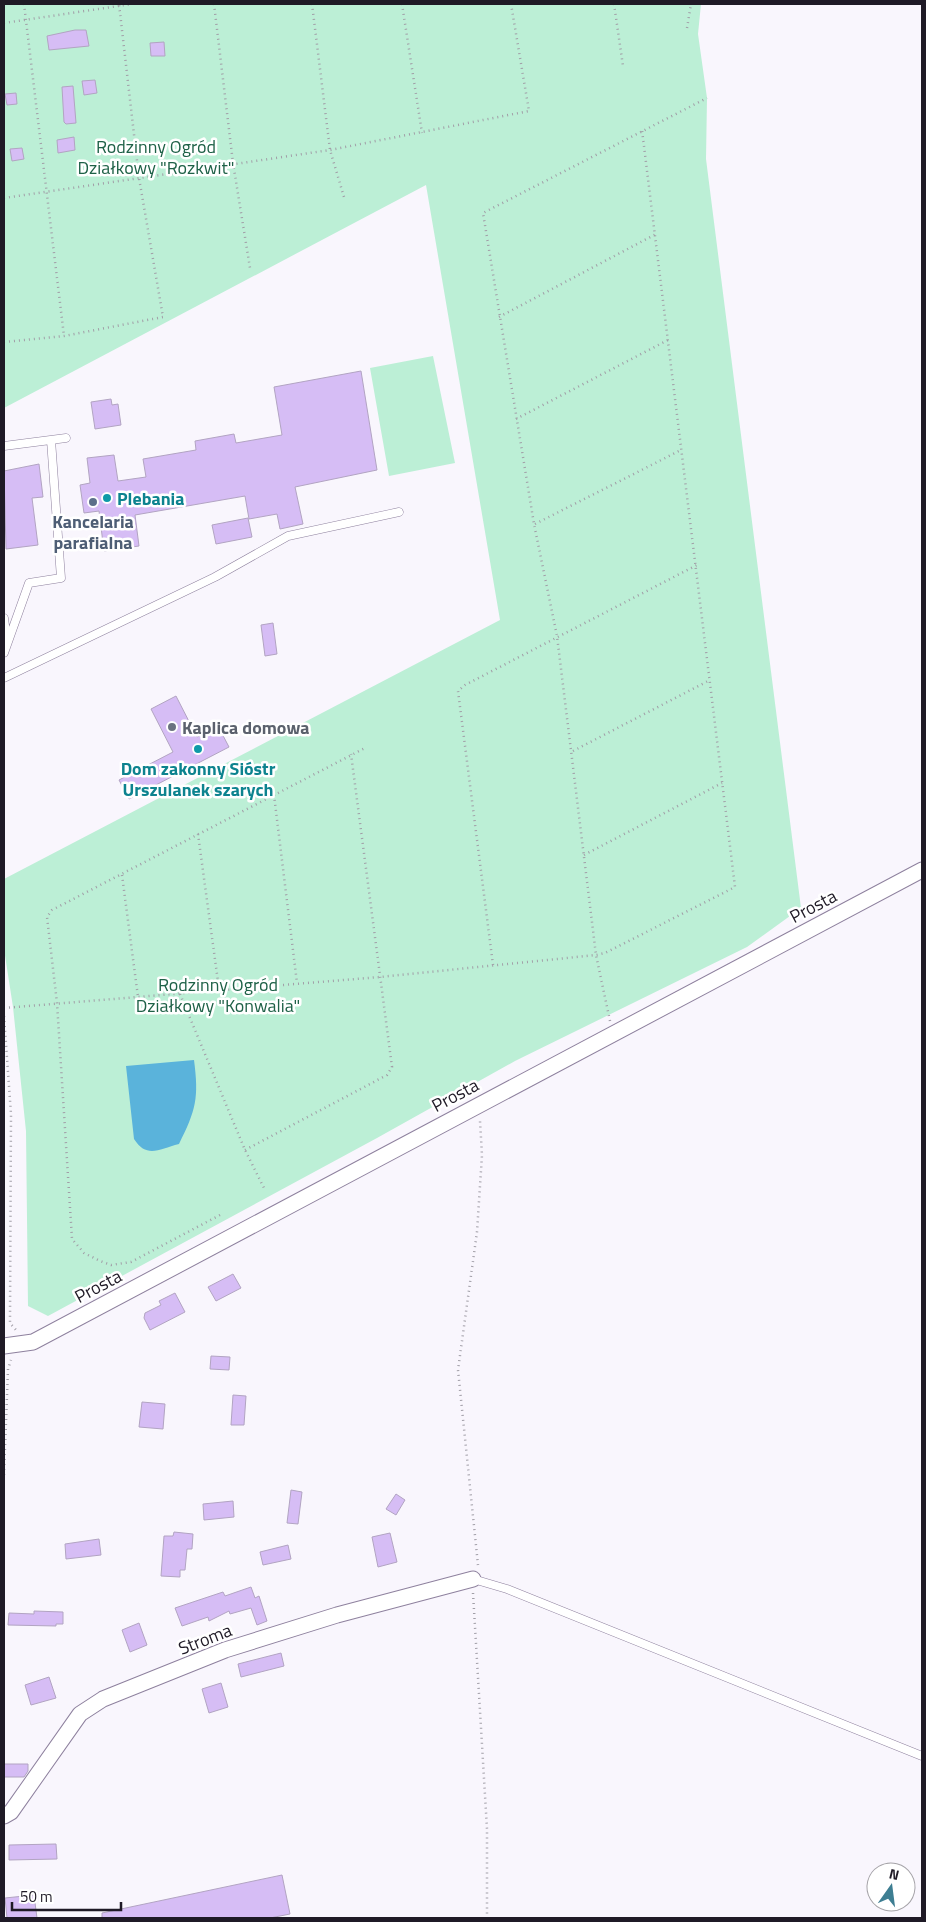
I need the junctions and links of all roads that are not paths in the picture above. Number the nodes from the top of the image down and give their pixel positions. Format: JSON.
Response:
{"nodes":[{"id":1,"x":66,"y":438,"type":"dead end"},
{"id":2,"x":51,"y":440,"type":"junction"},
{"id":3,"x":4,"y":446,"type":"edge"},
{"id":4,"x":399,"y":512,"type":"dead end"},
{"id":5,"x":4,"y":618,"type":"edge"},
{"id":6,"x":8,"y":643,"type":"junction"},
{"id":7,"x":4,"y":653,"type":"edge"},
{"id":8,"x":4,"y":678,"type":"edge"},
{"id":9,"x":922,"y":870,"type":"edge"},
{"id":10,"x":11,"y":1345,"type":"edge"},
{"id":11,"x":475,"y":1580,"type":"joint"},
{"id":12,"x":922,"y":1756,"type":"edge"},
{"id":13,"x":4,"y":1816,"type":"edge"}],
"edges":[{"from":1,"to":2,"type":"lane"},
{"from":2,"to":3,"type":"lane"},
{"from":2,"to":6,"type":"lane"},
{"from":4,"to":8,"type":"lane"},
{"from":5,"to":6,"type":"lane"},
{"from":6,"to":7,"type":"lane"},
{"from":9,"to":10,"type":"street","name":"Prosta"},
{"from":11,"to":12,"type":"lane"},
{"from":11,"to":13,"type":"street","name":"Stroma"}]}
